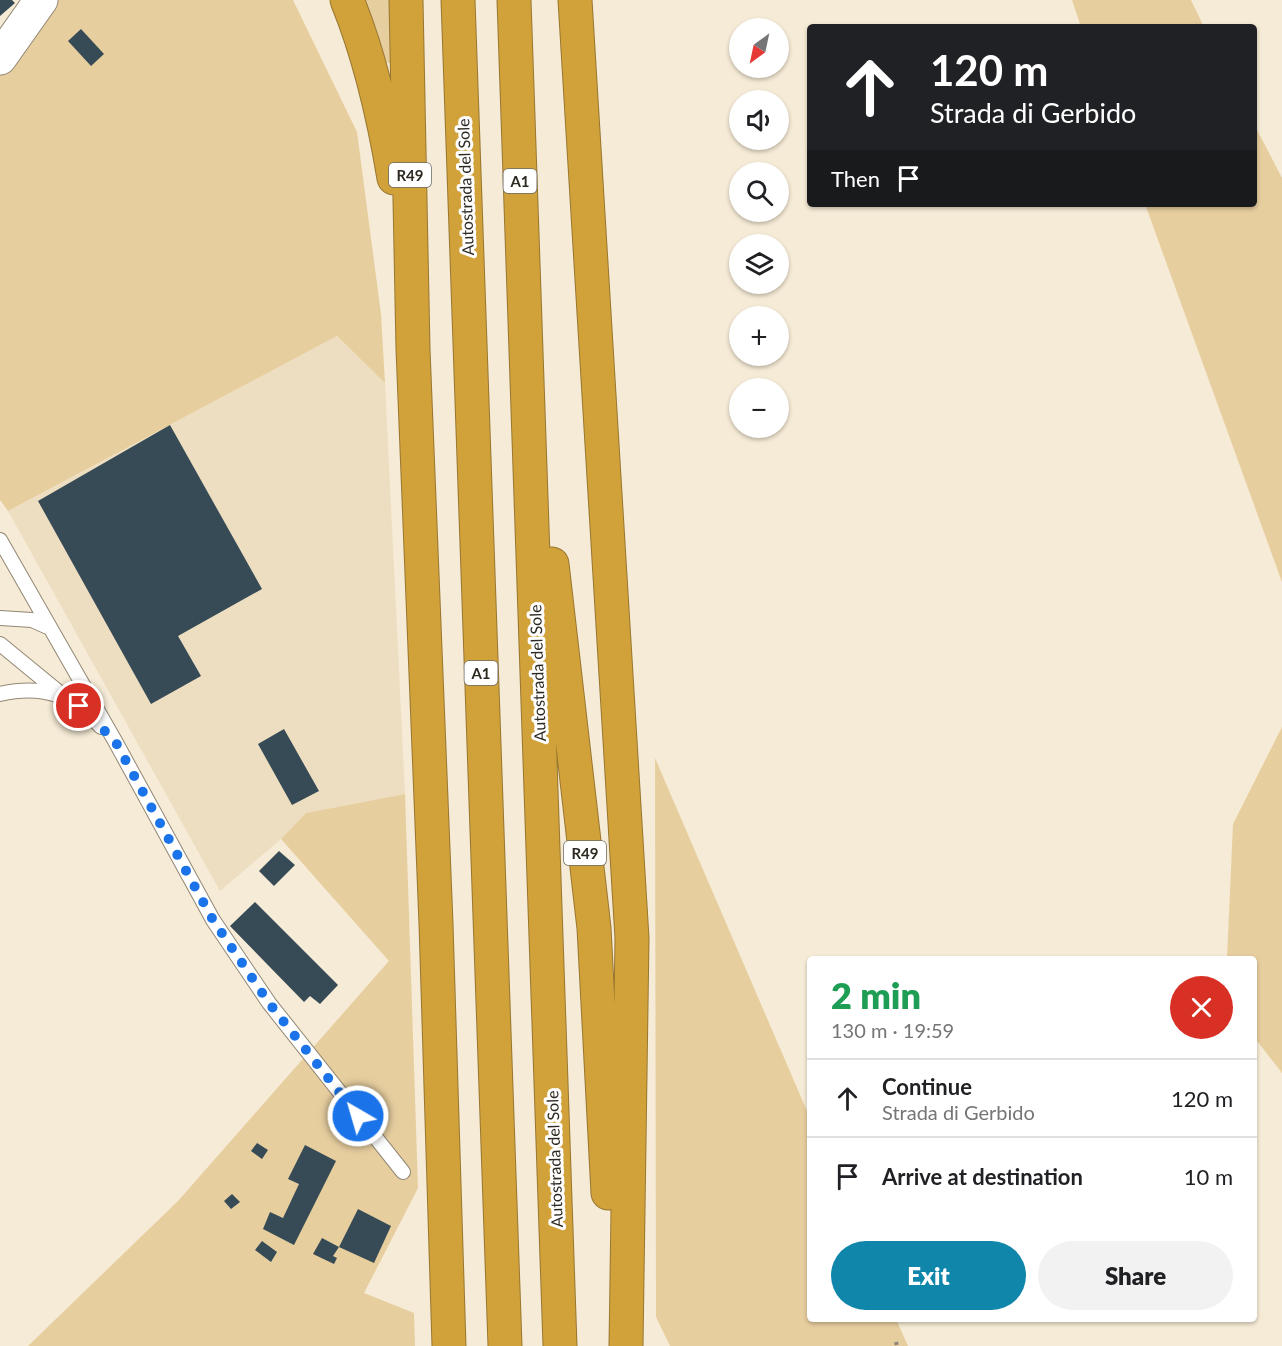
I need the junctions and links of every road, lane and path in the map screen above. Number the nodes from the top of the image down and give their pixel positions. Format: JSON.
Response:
{"nodes":[{"id":1,"x":41,"y":0,"type":"edge"},
{"id":2,"x":347,"y":0,"type":"edge"},
{"id":3,"x":406,"y":0,"type":"edge"},
{"id":4,"x":458,"y":0,"type":"edge"},
{"id":5,"x":513,"y":0,"type":"edge"},
{"id":6,"x":575,"y":0,"type":"edge"},
{"id":7,"x":0,"y":58,"type":"edge"},
{"id":8,"x":413,"y":349,"type":"junction"},
{"id":9,"x":526,"y":363,"type":"junction"},
{"id":10,"x":0,"y":540,"type":"edge"},
{"id":11,"x":0,"y":618,"type":"edge"},
{"id":12,"x":50,"y":628,"type":"junction"},
{"id":13,"x":0,"y":644,"type":"edge"},
{"id":14,"x":0,"y":694,"type":"edge"},
{"id":15,"x":61,"y":695,"type":"junction"},
{"id":16,"x":115,"y":741,"type":"junction"},
{"id":17,"x":403,"y":1172,"type":"dead end"},
{"id":18,"x":444,"y":1222,"type":"junction"},
{"id":19,"x":440,"y":1346,"type":"edge"},
{"id":20,"x":449,"y":1346,"type":"edge"},
{"id":21,"x":505,"y":1346,"type":"edge"},
{"id":22,"x":560,"y":1346,"type":"edge"},
{"id":23,"x":613,"y":1346,"type":"edge"},
{"id":24,"x":626,"y":1346,"type":"edge"}],
"edges":[{"from":1,"to":7,"type":"street"},
{"from":2,"to":8,"type":"highway"},
{"from":3,"to":8,"type":"highway","number":"R49"},
{"from":4,"to":21,"type":"highway","name":"Autostrada del Sole","number":"A1"},
{"from":5,"to":9,"type":"highway","name":"Autostrada del Sole","number":"A1"},
{"from":6,"to":24,"type":"highway"},
{"from":8,"to":18,"type":"highway","number":"R49"},
{"from":9,"to":22,"type":"highway","name":"Autostrada del Sole","number":"A1"},
{"from":9,"to":23,"type":"highway","number":"R49"},
{"from":10,"to":12,"type":"lane"},
{"from":11,"to":12,"type":"lane"},
{"from":12,"to":16,"type":"lane"},
{"from":13,"to":15,"type":"lane"},
{"from":14,"to":15,"type":"lane"},
{"from":15,"to":16,"type":"lane"},
{"from":16,"to":17,"type":"lane"},
{"from":18,"to":19,"type":"highway"},
{"from":18,"to":20,"type":"highway","number":"R49"}]}
